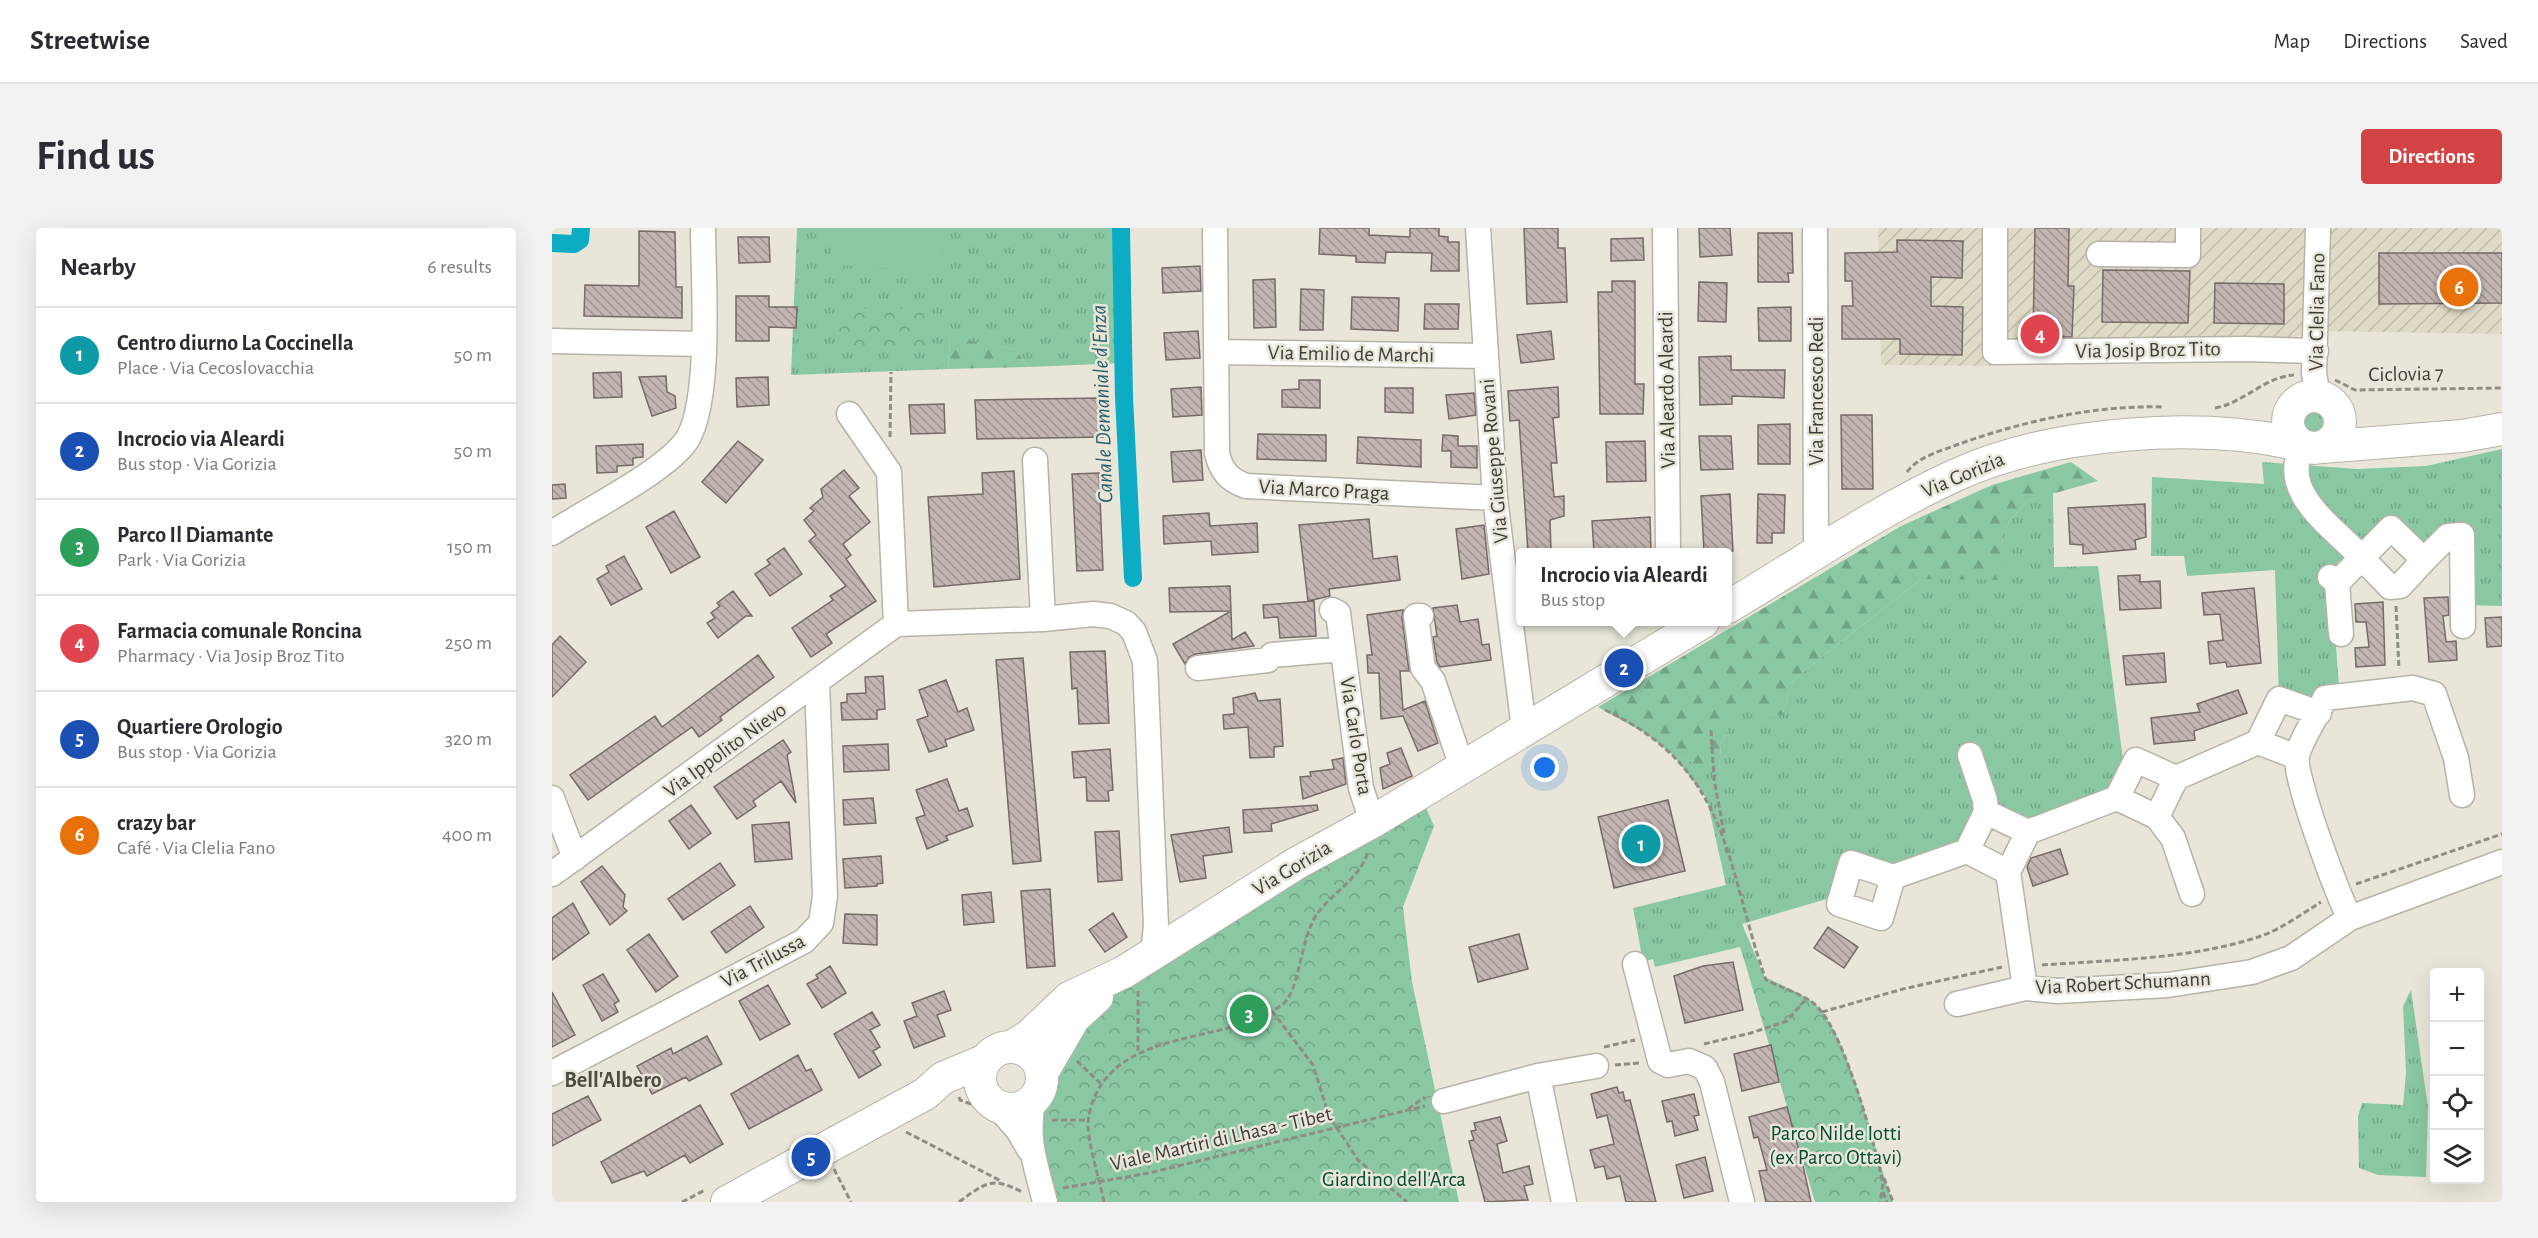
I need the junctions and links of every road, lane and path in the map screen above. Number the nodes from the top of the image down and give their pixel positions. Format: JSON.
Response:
{"nodes":[{"id":1,"x":703,"y":228,"type":"edge"},
{"id":2,"x":1215,"y":228,"type":"edge"},
{"id":3,"x":1478,"y":228,"type":"edge"},
{"id":4,"x":1665,"y":228,"type":"edge"},
{"id":5,"x":1815,"y":228,"type":"edge"},
{"id":6,"x":1995,"y":228,"type":"edge"},
{"id":7,"x":2188,"y":228,"type":"edge"},
{"id":8,"x":2318,"y":228,"type":"edge"},
{"id":9,"x":2099,"y":254,"type":"dead end"},
{"id":10,"x":552,"y":341,"type":"edge"},
{"id":11,"x":703,"y":344,"type":"junction"},
{"id":12,"x":1217,"y":352,"type":"junction"},
{"id":13,"x":1485,"y":356,"type":"junction"},
{"id":14,"x":891,"y":372,"type":"dead end"},
{"id":15,"x":2316,"y":387,"type":"junction"},
{"id":16,"x":2502,"y":388,"type":"edge"},
{"id":17,"x":849,"y":414,"type":"dead end"},
{"id":18,"x":2502,"y":429,"type":"edge"},
{"id":19,"x":2228,"y":433,"type":"junction"},
{"id":20,"x":2400,"y":441,"type":"junction"},
{"id":21,"x":2308,"y":446,"type":"junction"},
{"id":22,"x":1035,"y":460,"type":"dead end"},
{"id":23,"x":889,"y":472,"type":"junction"},
{"id":24,"x":1495,"y":498,"type":"junction"},
{"id":25,"x":552,"y":533,"type":"edge"},
{"id":26,"x":1668,"y":548,"type":"edge"},
{"id":27,"x":1816,"y":554,"type":"junction"},
{"id":28,"x":2362,"y":557,"type":"junction"},
{"id":29,"x":2424,"y":560,"type":"junction"},
{"id":30,"x":2395,"y":587,"type":"junction"},
{"id":31,"x":1732,"y":605,"type":"edge"},
{"id":32,"x":1332,"y":610,"type":"dead end"},
{"id":33,"x":1421,"y":616,"type":"dead end"},
{"id":34,"x":1043,"y":619,"type":"junction"},
{"id":35,"x":896,"y":624,"type":"junction"},
{"id":36,"x":1686,"y":626,"type":"edge"},
{"id":37,"x":2463,"y":626,"type":"dead end"},
{"id":38,"x":1669,"y":631,"type":"edge"},
{"id":39,"x":2341,"y":634,"type":"dead end"},
{"id":40,"x":1343,"y":649,"type":"junction"},
{"id":41,"x":1198,"y":668,"type":"dead end"},
{"id":42,"x":817,"y":683,"type":"junction"},
{"id":43,"x":2401,"y":689,"type":"junction"},
{"id":44,"x":1578,"y":696,"type":"junction"},
{"id":45,"x":2319,"y":713,"type":"junction"},
{"id":46,"x":1524,"y":729,"type":"junction"},
{"id":47,"x":1711,"y":730,"type":"dead end"},
{"id":48,"x":2258,"y":742,"type":"junction"},
{"id":49,"x":1970,"y":755,"type":"dead end"},
{"id":50,"x":2296,"y":757,"type":"junction"},
{"id":51,"x":1462,"y":767,"type":"junction"},
{"id":52,"x":2176,"y":778,"type":"junction"},
{"id":53,"x":2462,"y":795,"type":"dead end"},
{"id":54,"x":552,"y":798,"type":"edge"},
{"id":55,"x":2117,"y":798,"type":"junction"},
{"id":56,"x":1986,"y":812,"type":"junction"},
{"id":57,"x":2157,"y":817,"type":"junction"},
{"id":58,"x":1366,"y":825,"type":"junction"},
{"id":59,"x":2028,"y":832,"type":"junction"},
{"id":60,"x":2502,"y":834,"type":"edge"},
{"id":61,"x":1727,"y":850,"type":"junction"},
{"id":62,"x":1967,"y":851,"type":"junction"},
{"id":63,"x":574,"y":858,"type":"junction"},
{"id":64,"x":2502,"y":862,"type":"edge"},
{"id":65,"x":2008,"y":872,"type":"junction"},
{"id":66,"x":552,"y":874,"type":"edge"},
{"id":67,"x":1893,"y":876,"type":"dead end"},
{"id":68,"x":2337,"y":893,"type":"junction"},
{"id":69,"x":2192,"y":894,"type":"dead end"},
{"id":70,"x":2350,"y":918,"type":"junction"},
{"id":71,"x":1137,"y":963,"type":"junction"},
{"id":72,"x":1635,"y":964,"type":"dead end"},
{"id":73,"x":2024,"y":977,"type":"junction"},
{"id":74,"x":1957,"y":1004,"type":"dead end"},
{"id":75,"x":1272,"y":1011,"type":"junction"},
{"id":76,"x":1822,"y":1012,"type":"junction"},
{"id":77,"x":1138,"y":1053,"type":"junction"},
{"id":78,"x":999,"y":1054,"type":"junction"},
{"id":79,"x":1660,"y":1061,"type":"junction"},
{"id":80,"x":1596,"y":1066,"type":"joint"},
{"id":81,"x":552,"y":1073,"type":"edge"},
{"id":82,"x":1538,"y":1076,"type":"junction"},
{"id":83,"x":1038,"y":1086,"type":"junction"},
{"id":84,"x":925,"y":1094,"type":"junction"},
{"id":85,"x":991,"y":1099,"type":"junction"},
{"id":86,"x":1444,"y":1101,"type":"dead end"},
{"id":87,"x":1405,"y":1112,"type":"dead end"},
{"id":88,"x":1335,"y":1127,"type":"junction"},
{"id":89,"x":903,"y":1131,"type":"dead end"},
{"id":90,"x":836,"y":1143,"type":"junction"},
{"id":91,"x":1030,"y":1151,"type":"junction"},
{"id":92,"x":1880,"y":1168,"type":"junction"},
{"id":93,"x":1003,"y":1182,"type":"junction"},
{"id":94,"x":1100,"y":1182,"type":"junction"},
{"id":95,"x":1882,"y":1190,"type":"junction"},
{"id":96,"x":1044,"y":1197,"type":"edge"},
{"id":97,"x":727,"y":1202,"type":"edge"},
{"id":98,"x":851,"y":1202,"type":"edge"},
{"id":99,"x":959,"y":1202,"type":"edge"},
{"id":100,"x":1104,"y":1202,"type":"edge"},
{"id":101,"x":1407,"y":1202,"type":"edge"},
{"id":102,"x":1564,"y":1202,"type":"edge"},
{"id":103,"x":1742,"y":1202,"type":"edge"},
{"id":104,"x":1880,"y":1202,"type":"edge"},
{"id":105,"x":1887,"y":1202,"type":"edge"},
{"id":106,"x":1893,"y":1202,"type":"edge"}],
"edges":[{"from":1,"to":11,"type":"street"},
{"from":2,"to":12,"type":"street","name":"Via Marco Praga"},
{"from":3,"to":13,"type":"street","name":"Via Giuseppe Rovani"},
{"from":4,"to":26,"type":"street","name":"Via Aleardo Aleardi"},
{"from":5,"to":27,"type":"street","name":"Via Francesco Redi"},
{"from":6,"to":15,"type":"street","name":"Via Josip Broz Tito"},
{"from":7,"to":9,"type":"street"},
{"from":8,"to":15,"type":"street","name":"Via Clelia Fano"},
{"from":10,"to":11,"type":"street"},
{"from":11,"to":25,"type":"street"},
{"from":12,"to":13,"type":"street","name":"Via Emilio de Marchi"},
{"from":12,"to":24,"type":"street","name":"Via Marco Praga"},
{"from":13,"to":24,"type":"street","name":"Via Giuseppe Rovani"},
{"from":14,"to":23,"type":"path"},
{"from":15,"to":16,"type":"path","name":"Ciclovia 7"},
{"from":15,"to":19,"type":"main road","name":"Via Gorizia"},
{"from":15,"to":20,"type":"main road","name":"Via Gorizia"},
{"from":15,"to":21,"type":"main road"},
{"from":15,"to":21,"type":"main road"},
{"from":17,"to":23,"type":"street"},
{"from":18,"to":20,"type":"main road","name":"Via Gorizia"},
{"from":19,"to":21,"type":"main road","name":"Via Gorizia"},
{"from":19,"to":27,"type":"main road","name":"Via Gorizia"},
{"from":20,"to":21,"type":"main road","name":"Via Gorizia"},
{"from":21,"to":28,"type":"street"},
{"from":22,"to":34,"type":"street"},
{"from":23,"to":35,"type":"street"},
{"from":24,"to":46,"type":"street","name":"Via Giuseppe Rovani"},
{"from":27,"to":31,"type":"main road","name":"Via Gorizia"},
{"from":28,"to":29,"type":"street"},
{"from":28,"to":30,"type":"street"},
{"from":28,"to":39,"type":"street"},
{"from":29,"to":30,"type":"street"},
{"from":29,"to":37,"type":"street"},
{"from":30,"to":43,"type":"path"},
{"from":32,"to":40,"type":"street","name":"Via Carlo Porta"},
{"from":33,"to":51,"type":"street"},
{"from":34,"to":35,"type":"street"},
{"from":34,"to":71,"type":"street"},
{"from":35,"to":42,"type":"street","name":"Via Ippolito Nievo"},
{"from":36,"to":38,"type":"main road","name":"Via Gorizia"},
{"from":38,"to":44,"type":"main road","name":"Via Gorizia"},
{"from":40,"to":41,"type":"street","name":"Via Carlo Porta"},
{"from":40,"to":58,"type":"street","name":"Via Carlo Porta"},
{"from":42,"to":63,"type":"street","name":"Via Ippolito Nievo"},
{"from":42,"to":81,"type":"street","name":"Via Trilussa"},
{"from":43,"to":45,"type":"street"},
{"from":43,"to":53,"type":"street"},
{"from":44,"to":46,"type":"main road","name":"Via Gorizia"},
{"from":44,"to":61,"type":"path"},
{"from":45,"to":48,"type":"street"},
{"from":45,"to":50,"type":"street"},
{"from":46,"to":51,"type":"main road","name":"Via Gorizia"},
{"from":47,"to":61,"type":"path"},
{"from":48,"to":50,"type":"street"},
{"from":48,"to":52,"type":"street"},
{"from":49,"to":56,"type":"street"},
{"from":50,"to":68,"type":"street"},
{"from":51,"to":58,"type":"main road","name":"Via Gorizia"},
{"from":52,"to":55,"type":"street"},
{"from":52,"to":57,"type":"street"},
{"from":54,"to":63,"type":"street"},
{"from":55,"to":57,"type":"street"},
{"from":55,"to":59,"type":"street"},
{"from":56,"to":59,"type":"street"},
{"from":56,"to":62,"type":"street"},
{"from":57,"to":69,"type":"street"},
{"from":58,"to":71,"type":"main road","name":"Via Gorizia"},
{"from":58,"to":75,"type":"path"},
{"from":59,"to":65,"type":"street"},
{"from":60,"to":68,"type":"path"},
{"from":61,"to":76,"type":"path"},
{"from":62,"to":65,"type":"street"},
{"from":62,"to":67,"type":"street"},
{"from":63,"to":66,"type":"street","name":"Via Ippolito Nievo"},
{"from":64,"to":70,"type":"street","name":"Via Robert Schumann"},
{"from":65,"to":73,"type":"street","name":"Via Robert Schumann"},
{"from":68,"to":70,"type":"street"},
{"from":68,"to":73,"type":"path"},
{"from":70,"to":73,"type":"street","name":"Via Robert Schumann"},
{"from":71,"to":77,"type":"path"},
{"from":71,"to":78,"type":"main road","name":"Via Gorizia"},
{"from":71,"to":83,"type":"main road","name":"Via Gorizia"},
{"from":72,"to":79,"type":"street"},
{"from":73,"to":74,"type":"street","name":"Via Robert Schumann"},
{"from":73,"to":76,"type":"path"},
{"from":75,"to":77,"type":"path"},
{"from":75,"to":88,"type":"path"},
{"from":76,"to":92,"type":"path"},
{"from":77,"to":94,"type":"path"},
{"from":78,"to":83,"type":"main road"},
{"from":78,"to":84,"type":"main road","name":"Via Gorizia"},
{"from":78,"to":85,"type":"main road"},
{"from":79,"to":80,"type":"path"},
{"from":79,"to":103,"type":"street"},
{"from":80,"to":82,"type":"street"},
{"from":82,"to":86,"type":"street"},
{"from":82,"to":102,"type":"street"},
{"from":83,"to":85,"type":"main road"},
{"from":83,"to":91,"type":"street"},
{"from":84,"to":85,"type":"main road","name":"Via Gorizia"},
{"from":84,"to":90,"type":"main road","name":"Via Gorizia"},
{"from":85,"to":91,"type":"street"},
{"from":87,"to":88,"type":"path","name":"Viale Martiri di Lhasa - Tibet"},
{"from":88,"to":94,"type":"path","name":"Viale Martiri di Lhasa - Tibet"},
{"from":88,"to":101,"type":"path"},
{"from":89,"to":93,"type":"path","name":"Viale Martiri di Lhasa - Tibet"},
{"from":90,"to":97,"type":"main road","name":"Via Gorizia"},
{"from":90,"to":98,"type":"path"},
{"from":91,"to":96,"type":"street"},
{"from":92,"to":95,"type":"path"},
{"from":92,"to":106,"type":"path"},
{"from":93,"to":96,"type":"path","name":"Viale Martiri di Lhasa - Tibet"},
{"from":93,"to":99,"type":"path"},
{"from":94,"to":96,"type":"path","name":"Viale Martiri di Lhasa - Tibet"},
{"from":94,"to":100,"type":"path"},
{"from":95,"to":104,"type":"path"},
{"from":95,"to":105,"type":"path"}]}
